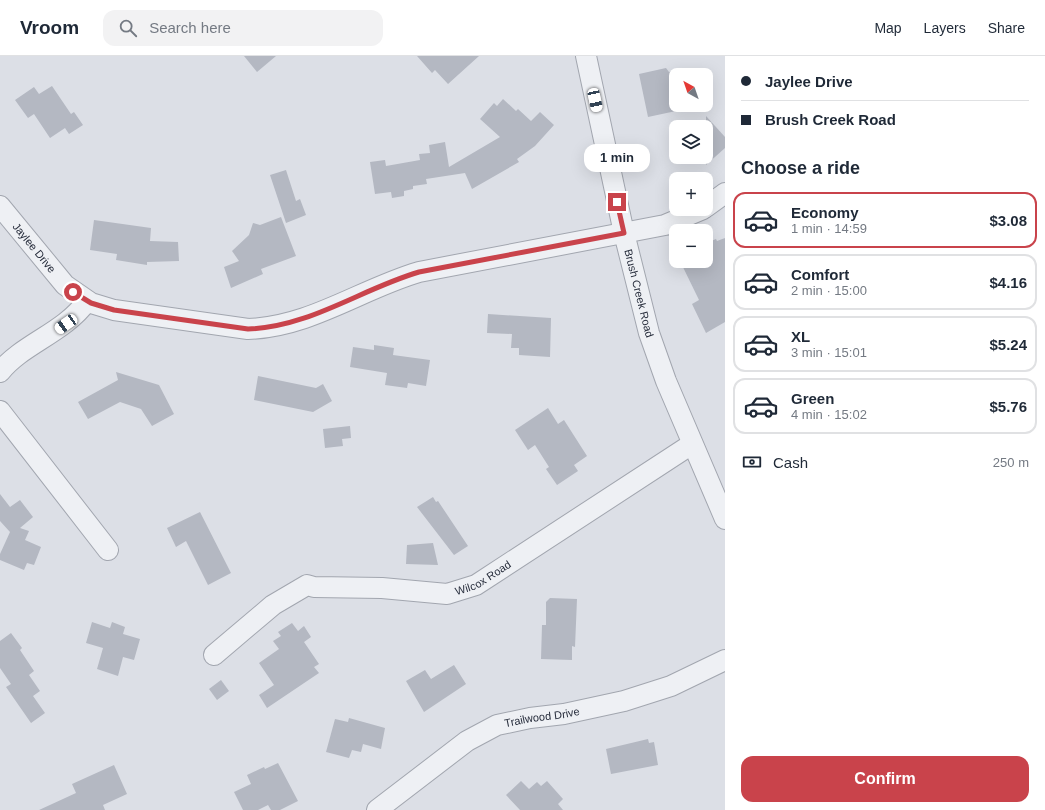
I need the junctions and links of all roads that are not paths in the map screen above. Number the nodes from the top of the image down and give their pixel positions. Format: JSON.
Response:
{"nodes":[{"id":1,"x":586,"y":56,"type":"edge"},
{"id":2,"x":725,"y":193,"type":"edge"},
{"id":3,"x":713,"y":202,"type":"edge"},
{"id":4,"x":0,"y":206,"type":"edge"},
{"id":5,"x":686,"y":216,"type":"edge"},
{"id":6,"x":624,"y":233,"type":"junction"},
{"id":7,"x":87,"y":301,"type":"junction"},
{"id":8,"x":0,"y":372,"type":"edge"},
{"id":9,"x":0,"y":411,"type":"edge"},
{"id":10,"x":692,"y":444,"type":"junction"},
{"id":11,"x":725,"y":519,"type":"edge"},
{"id":12,"x":108,"y":550,"type":"dead end"},
{"id":13,"x":214,"y":655,"type":"dead end"},
{"id":14,"x":725,"y":660,"type":"edge"},
{"id":15,"x":377,"y":810,"type":"edge"}],
"edges":[{"from":1,"to":6,"type":"street","name":"Brush Creek Road"},
{"from":2,"to":3,"type":"street"},
{"from":4,"to":7,"type":"street","name":"Jaylee Drive"},
{"from":5,"to":6,"type":"street","name":"Jaylee Drive"},
{"from":6,"to":7,"type":"street","name":"Jaylee Drive"},
{"from":6,"to":10,"type":"street","name":"Brush Creek Road"},
{"from":7,"to":8,"type":"street"},
{"from":9,"to":12,"type":"street"},
{"from":10,"to":11,"type":"street","name":"Brush Creek Road"},
{"from":10,"to":13,"type":"street","name":"Wilcox Road"},
{"from":14,"to":15,"type":"street","name":"Trailwood Drive"}]}
